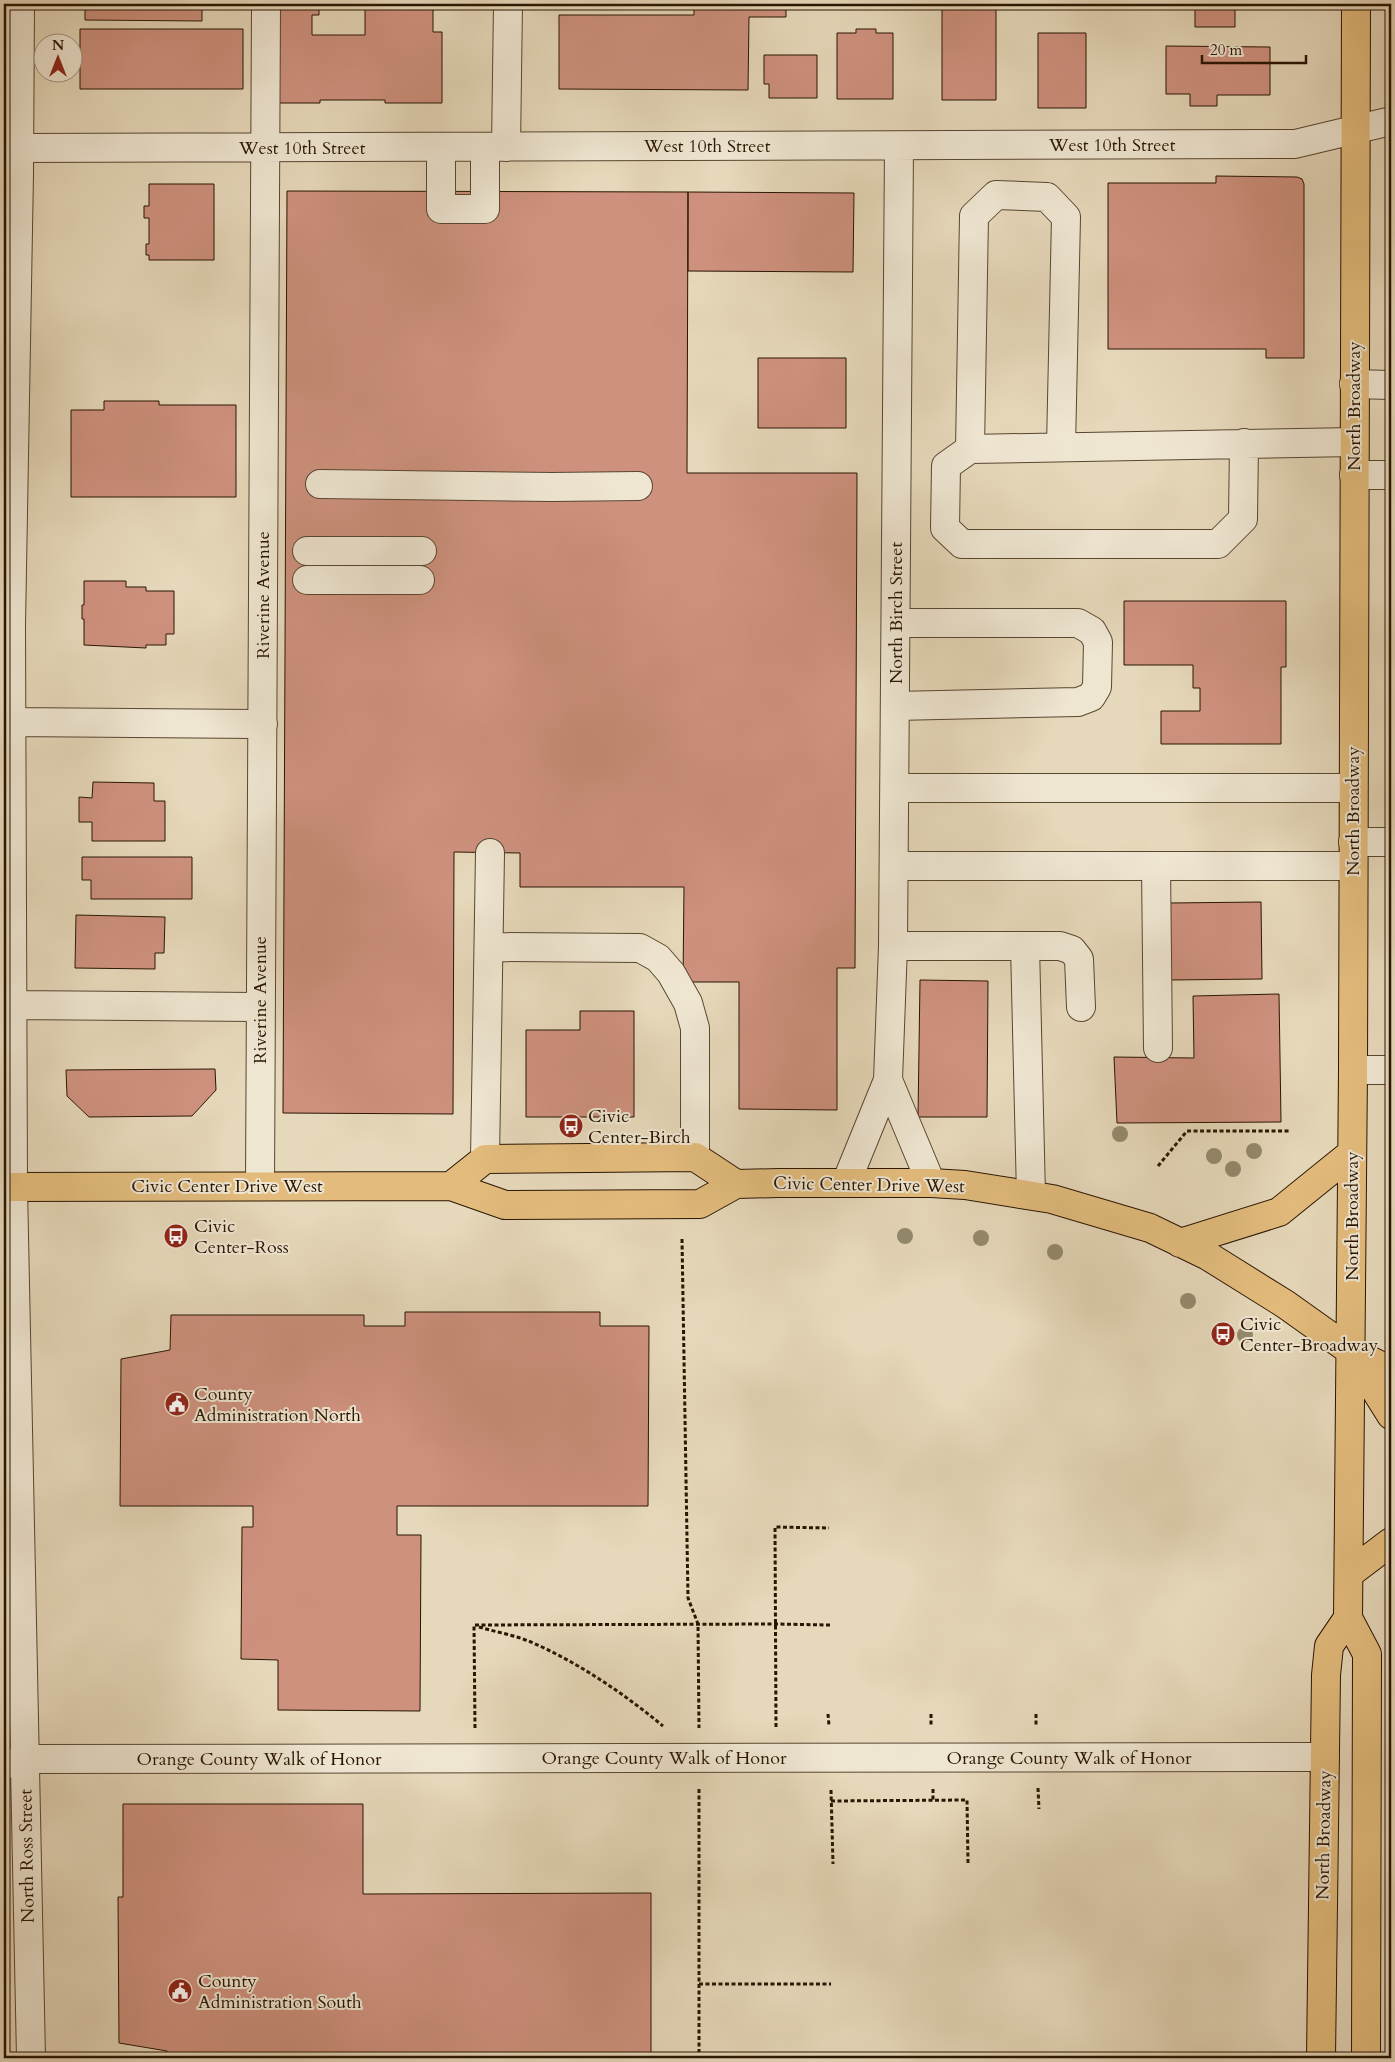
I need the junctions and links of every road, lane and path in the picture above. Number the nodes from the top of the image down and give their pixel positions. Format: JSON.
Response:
{"nodes":[{"id":1,"x":20,"y":4,"type":"edge"},
{"id":2,"x":266,"y":4,"type":"edge"},
{"id":3,"x":508,"y":4,"type":"edge"},
{"id":4,"x":1356,"y":4,"type":"edge"},
{"id":5,"x":1391,"y":121,"type":"edge"},
{"id":6,"x":1355,"y":131,"type":"junction"},
{"id":7,"x":899,"y":146,"type":"junction"},
{"id":8,"x":441,"y":147,"type":"junction"},
{"id":9,"x":496,"y":147,"type":"junction"},
{"id":10,"x":266,"y":148,"type":"junction"},
{"id":11,"x":14,"y":165,"type":"edge"},
{"id":12,"x":1354,"y":384,"type":"junction"},
{"id":13,"x":1391,"y":385,"type":"edge"},
{"id":14,"x":1354,"y":442,"type":"junction"},
{"id":15,"x":1244,"y":443,"type":"junction"},
{"id":16,"x":1060,"y":447,"type":"junction"},
{"id":17,"x":970,"y":449,"type":"junction"},
{"id":18,"x":1354,"y":475,"type":"junction"},
{"id":19,"x":1391,"y":475,"type":"edge"},
{"id":20,"x":320,"y":484,"type":"dead end"},
{"id":21,"x":638,"y":486,"type":"dead end"},
{"id":22,"x":307,"y":550,"type":"dead end"},
{"id":23,"x":422,"y":550,"type":"dead end"},
{"id":24,"x":307,"y":580,"type":"dead end"},
{"id":25,"x":420,"y":580,"type":"dead end"},
{"id":26,"x":896,"y":623,"type":"junction"},
{"id":27,"x":8,"y":625,"type":"edge"},
{"id":28,"x":895,"y":706,"type":"junction"},
{"id":29,"x":12,"y":722,"type":"junction"},
{"id":30,"x":263,"y":724,"type":"junction"},
{"id":31,"x":895,"y":788,"type":"junction"},
{"id":32,"x":1353,"y":788,"type":"junction"},
{"id":33,"x":1391,"y":842,"type":"edge"},
{"id":34,"x":490,"y":852,"type":"dead end"},
{"id":35,"x":1353,"y":854,"type":"junction"},
{"id":36,"x":894,"y":866,"type":"junction"},
{"id":37,"x":1156,"y":866,"type":"junction"},
{"id":38,"x":893,"y":946,"type":"junction"},
{"id":39,"x":1025,"y":946,"type":"junction"},
{"id":40,"x":490,"y":947,"type":"junction"},
{"id":41,"x":13,"y":1005,"type":"junction"},
{"id":42,"x":260,"y":1007,"type":"junction"},
{"id":43,"x":1081,"y":1007,"type":"dead end"},
{"id":44,"x":1158,"y":1048,"type":"dead end"},
{"id":45,"x":1353,"y":1070,"type":"junction"},
{"id":46,"x":1391,"y":1070,"type":"edge"},
{"id":47,"x":888,"y":1080,"type":"junction"},
{"id":48,"x":1291,"y":1130,"type":"dead end"},
{"id":49,"x":1352,"y":1153,"type":"junction"},
{"id":50,"x":694,"y":1157,"type":"junction"},
{"id":51,"x":485,"y":1158,"type":"junction"},
{"id":52,"x":1158,"y":1166,"type":"dead end"},
{"id":53,"x":846,"y":1183,"type":"junction"},
{"id":54,"x":930,"y":1183,"type":"junction"},
{"id":55,"x":736,"y":1184,"type":"junction"},
{"id":56,"x":260,"y":1185,"type":"junction"},
{"id":57,"x":451,"y":1186,"type":"junction"},
{"id":58,"x":8,"y":1187,"type":"edge"},
{"id":59,"x":1031,"y":1195,"type":"junction"},
{"id":60,"x":682,"y":1239,"type":"dead end"},
{"id":61,"x":1180,"y":1243,"type":"junction"},
{"id":62,"x":1351,"y":1351,"type":"junction"},
{"id":63,"x":1391,"y":1371,"type":"edge"},
{"id":64,"x":1391,"y":1415,"type":"edge"},
{"id":65,"x":829,"y":1528,"type":"dead end"},
{"id":66,"x":1391,"y":1542,"type":"edge"},
{"id":67,"x":12,"y":1557,"type":"edge"},
{"id":68,"x":1350,"y":1573,"type":"junction"},
{"id":69,"x":1348,"y":1618,"type":"junction"},
{"id":70,"x":698,"y":1624,"type":"junction"},
{"id":71,"x":775,"y":1624,"type":"junction"},
{"id":72,"x":474,"y":1625,"type":"junction"},
{"id":73,"x":830,"y":1625,"type":"dead end"},
{"id":74,"x":13,"y":1628,"type":"edge"},
{"id":75,"x":1325,"y":1757,"type":"junction"},
{"id":76,"x":475,"y":1758,"type":"junction"},
{"id":77,"x":699,"y":1758,"type":"junction"},
{"id":78,"x":776,"y":1758,"type":"junction"},
{"id":79,"x":14,"y":1762,"type":"edge"},
{"id":80,"x":831,"y":1801,"type":"dead end"},
{"id":81,"x":832,"y":1811,"type":"dead end"},
{"id":82,"x":968,"y":1863,"type":"dead end"},
{"id":83,"x":833,"y":1864,"type":"dead end"},
{"id":84,"x":699,"y":1984,"type":"junction"},
{"id":85,"x":831,"y":1984,"type":"dead end"},
{"id":86,"x":31,"y":2058,"type":"edge"},
{"id":87,"x":699,"y":2058,"type":"edge"},
{"id":88,"x":1321,"y":2058,"type":"edge"},
{"id":89,"x":1366,"y":2058,"type":"edge"}],
"edges":[{"from":1,"to":11,"type":"street","name":"North Ross Street"},
{"from":2,"to":10,"type":"street","name":"Riverine Avenue"},
{"from":3,"to":9,"type":"street"},
{"from":4,"to":6,"type":"main road","name":"North Broadway"},
{"from":5,"to":6,"type":"street","name":"West 10th Street"},
{"from":6,"to":7,"type":"street","name":"West 10th Street"},
{"from":6,"to":12,"type":"main road","name":"North Broadway"},
{"from":7,"to":9,"type":"street","name":"West 10th Street"},
{"from":7,"to":26,"type":"street","name":"North Birch Street"},
{"from":8,"to":9,"type":"street","name":"West 10th Street"},
{"from":8,"to":9,"type":"street"},
{"from":8,"to":10,"type":"street","name":"West 10th Street"},
{"from":10,"to":11,"type":"street","name":"West 10th Street"},
{"from":10,"to":30,"type":"street","name":"Riverine Avenue"},
{"from":11,"to":27,"type":"street","name":"North Ross Street"},
{"from":12,"to":13,"type":"street"},
{"from":12,"to":14,"type":"main road","name":"North Broadway"},
{"from":14,"to":15,"type":"street"},
{"from":14,"to":18,"type":"main road","name":"North Broadway"},
{"from":15,"to":16,"type":"street"},
{"from":15,"to":17,"type":"street"},
{"from":16,"to":17,"type":"street"},
{"from":16,"to":17,"type":"street"},
{"from":18,"to":19,"type":"street"},
{"from":18,"to":32,"type":"main road","name":"North Broadway"},
{"from":20,"to":21,"type":"street"},
{"from":22,"to":23,"type":"street"},
{"from":24,"to":25,"type":"street"},
{"from":26,"to":28,"type":"street","name":"North Birch Street"},
{"from":26,"to":28,"type":"street"},
{"from":27,"to":29,"type":"street","name":"North Ross Street"},
{"from":28,"to":31,"type":"street","name":"North Birch Street"},
{"from":29,"to":30,"type":"street"},
{"from":29,"to":41,"type":"street","name":"North Ross Street"},
{"from":30,"to":42,"type":"street","name":"Riverine Avenue"},
{"from":31,"to":32,"type":"street"},
{"from":31,"to":36,"type":"street","name":"North Birch Street"},
{"from":32,"to":35,"type":"main road","name":"North Broadway"},
{"from":33,"to":35,"type":"street"},
{"from":34,"to":40,"type":"street"},
{"from":35,"to":37,"type":"street"},
{"from":35,"to":45,"type":"main road","name":"North Broadway"},
{"from":36,"to":37,"type":"street"},
{"from":36,"to":38,"type":"street","name":"North Birch Street"},
{"from":37,"to":44,"type":"street"},
{"from":38,"to":39,"type":"street"},
{"from":38,"to":47,"type":"street","name":"North Birch Street"},
{"from":39,"to":43,"type":"street"},
{"from":39,"to":59,"type":"street"},
{"from":40,"to":50,"type":"street"},
{"from":40,"to":51,"type":"street"},
{"from":41,"to":42,"type":"street"},
{"from":41,"to":58,"type":"street","name":"North Ross Street"},
{"from":42,"to":56,"type":"street","name":"Riverine Avenue"},
{"from":45,"to":46,"type":"street"},
{"from":45,"to":49,"type":"main road","name":"North Broadway"},
{"from":47,"to":53,"type":"street","name":"North Birch Street"},
{"from":47,"to":54,"type":"street","name":"North Birch Street"},
{"from":48,"to":52,"type":"path"},
{"from":49,"to":61,"type":"main road"},
{"from":49,"to":62,"type":"main road","name":"North Broadway"},
{"from":50,"to":51,"type":"main road"},
{"from":50,"to":55,"type":"main road"},
{"from":51,"to":57,"type":"main road"},
{"from":53,"to":54,"type":"main road","name":"Civic Center Drive West"},
{"from":53,"to":55,"type":"main road","name":"Civic Center Drive West"},
{"from":54,"to":59,"type":"main road","name":"Civic Center Drive West"},
{"from":55,"to":57,"type":"main road","name":"Civic Center Drive West"},
{"from":56,"to":57,"type":"main road","name":"Civic Center Drive West"},
{"from":56,"to":58,"type":"main road","name":"Civic Center Drive West"},
{"from":58,"to":67,"type":"street","name":"North Ross Street"},
{"from":59,"to":61,"type":"main road","name":"Civic Center Drive West"},
{"from":60,"to":70,"type":"path"},
{"from":61,"to":62,"type":"main road","name":"Civic Center Drive West"},
{"from":62,"to":63,"type":"main road","name":"Civic Center Drive West"},
{"from":62,"to":64,"type":"main road","name":"Civic Center Drive West"},
{"from":62,"to":68,"type":"main road","name":"North Broadway"},
{"from":65,"to":71,"type":"path"},
{"from":66,"to":68,"type":"main road"},
{"from":67,"to":74,"type":"street","name":"North Ross Street"},
{"from":68,"to":69,"type":"main road","name":"North Broadway"},
{"from":69,"to":75,"type":"main road","name":"North Broadway"},
{"from":69,"to":89,"type":"main road"},
{"from":70,"to":71,"type":"path"},
{"from":70,"to":72,"type":"path"},
{"from":70,"to":77,"type":"path"},
{"from":71,"to":73,"type":"path"},
{"from":71,"to":78,"type":"path"},
{"from":72,"to":76,"type":"path"},
{"from":72,"to":77,"type":"path"},
{"from":74,"to":79,"type":"street","name":"North Ross Street"},
{"from":75,"to":78,"type":"street","name":"Orange County Walk of Honor"},
{"from":75,"to":88,"type":"main road","name":"North Broadway"},
{"from":76,"to":77,"type":"street","name":"Orange County Walk of Honor"},
{"from":76,"to":79,"type":"street","name":"Orange County Walk of Honor"},
{"from":77,"to":78,"type":"street","name":"Orange County Walk of Honor"},
{"from":77,"to":84,"type":"path"},
{"from":79,"to":86,"type":"street","name":"North Ross Street"},
{"from":80,"to":82,"type":"path"},
{"from":81,"to":83,"type":"path"},
{"from":84,"to":85,"type":"path"},
{"from":84,"to":87,"type":"path"}]}
